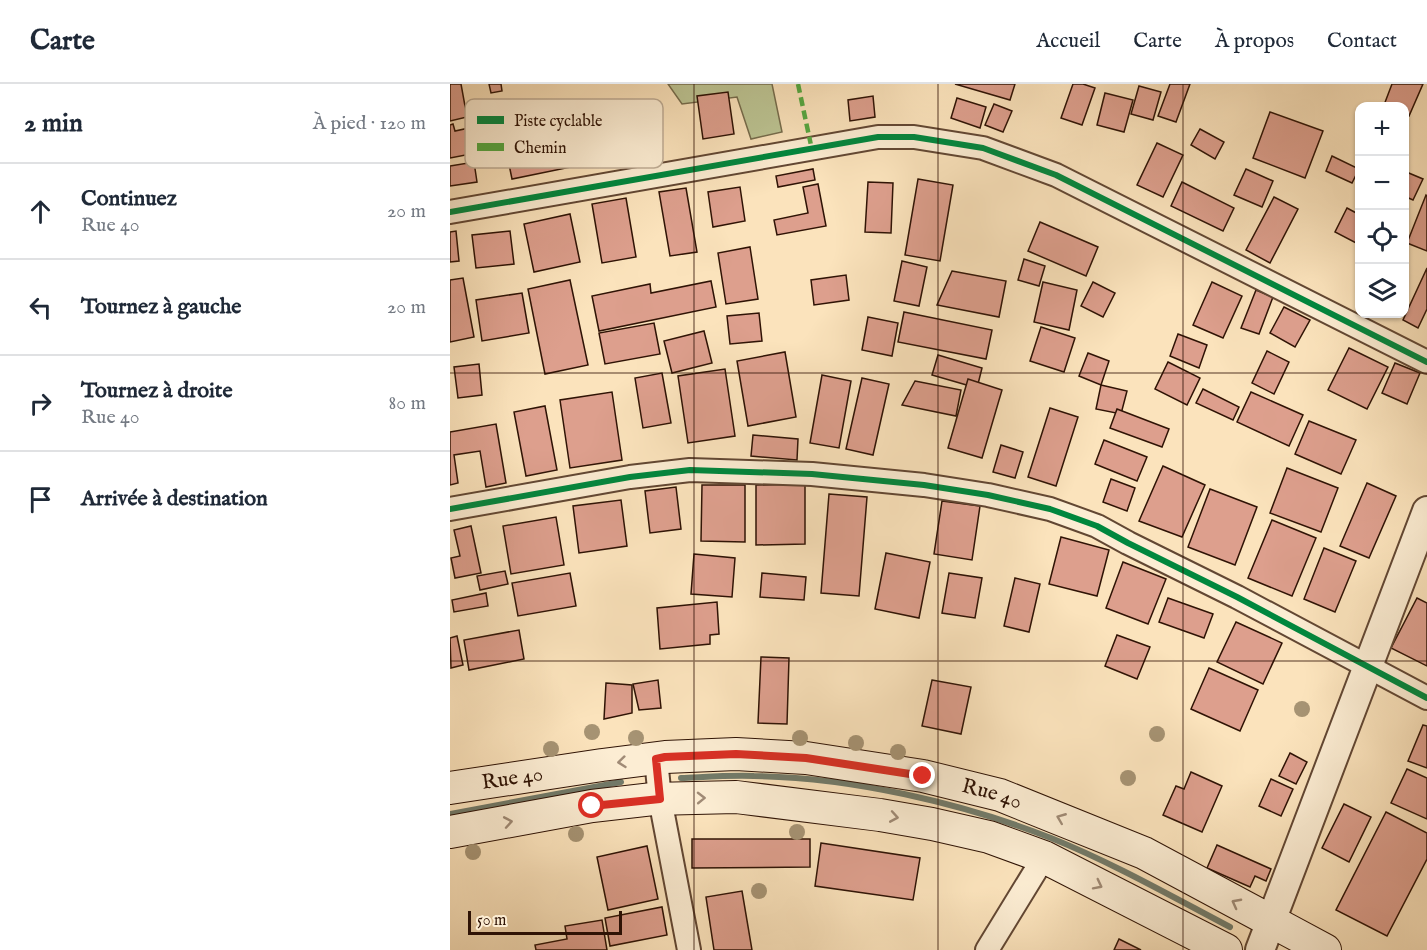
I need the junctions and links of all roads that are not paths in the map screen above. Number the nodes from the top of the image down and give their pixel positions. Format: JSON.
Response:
{"nodes":[{"id":1,"x":450,"y":212,"type":"edge"},
{"id":2,"x":1427,"y":362,"type":"edge"},
{"id":3,"x":450,"y":509,"type":"edge"},
{"id":4,"x":1427,"y":511,"type":"edge"},
{"id":5,"x":1368,"y":666,"type":"junction"},
{"id":6,"x":1427,"y":698,"type":"edge"},
{"id":7,"x":656,"y":759,"type":"junction"},
{"id":8,"x":450,"y":788,"type":"edge"},
{"id":9,"x":660,"y":799,"type":"junction"},
{"id":10,"x":450,"y":832,"type":"edge"},
{"id":11,"x":1044,"y":857,"type":"junction"},
{"id":12,"x":1265,"y":936,"type":"edge"},
{"id":13,"x":689,"y":950,"type":"edge"},
{"id":14,"x":987,"y":950,"type":"edge"},
{"id":15,"x":1226,"y":950,"type":"edge"},
{"id":16,"x":1325,"y":950,"type":"edge"}],
"edges":[{"from":1,"to":2,"type":"street"},
{"from":3,"to":5,"type":"street"},
{"from":4,"to":5,"type":"street"},
{"from":5,"to":6,"type":"street"},
{"from":5,"to":12,"type":"street"},
{"from":7,"to":8,"type":"main road","name":"Rue 40","one_way":true},
{"from":7,"to":9,"type":"street"},
{"from":12,"to":7,"type":"main road","name":"Rue 40","one_way":true},
{"from":10,"to":9,"type":"main road","name":"Rue 40","one_way":true},
{"from":9,"to":11,"type":"main road","name":"Rue 40","one_way":true},
{"from":9,"to":13,"type":"street"},
{"from":11,"to":14,"type":"street"},
{"from":11,"to":15,"type":"main road","name":"Rue 40","one_way":true},
{"from":12,"to":16,"type":"main road","name":"Rue 40"}]}
